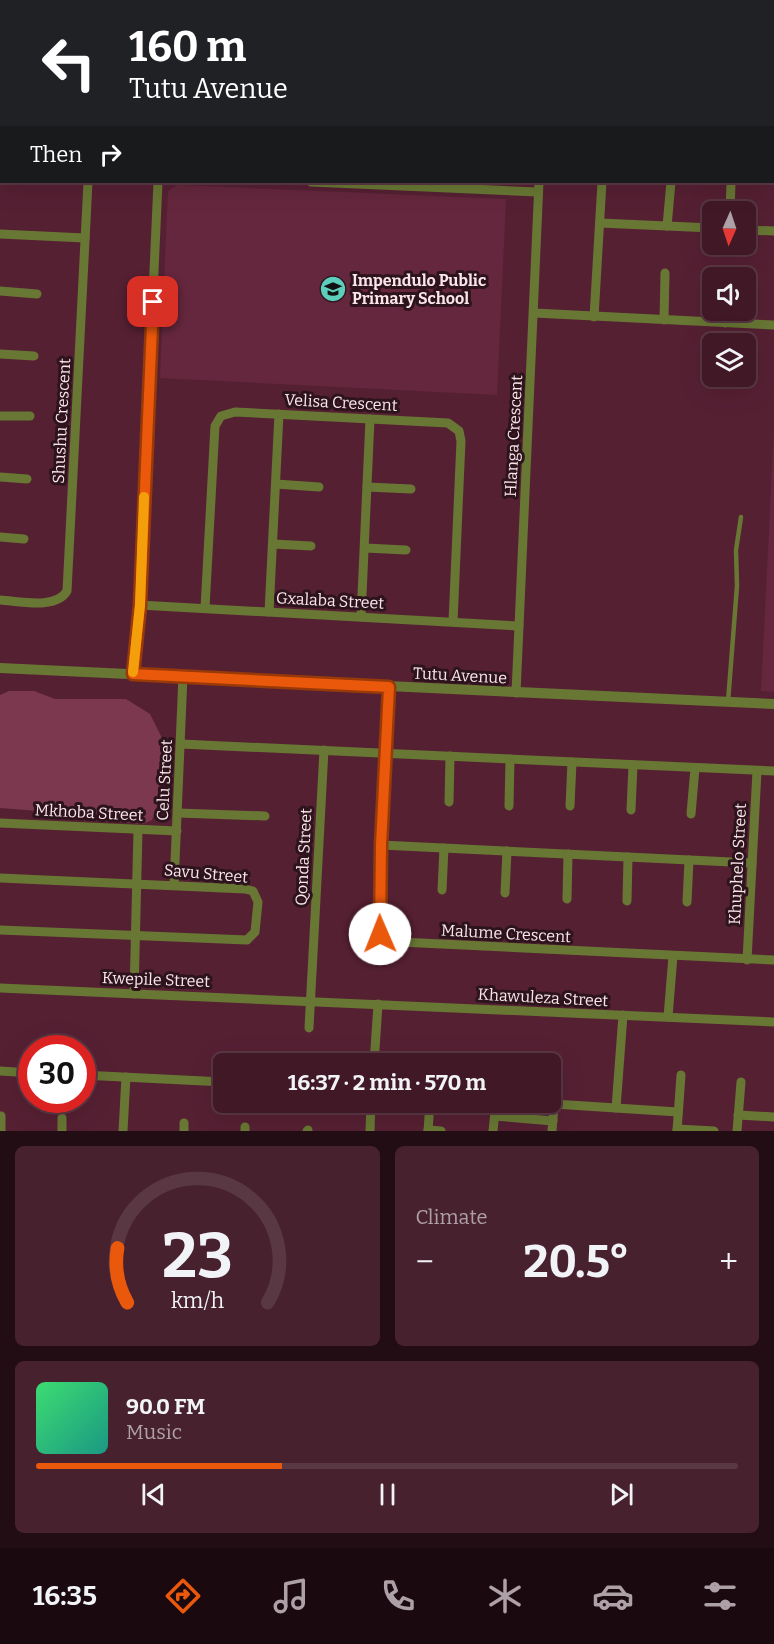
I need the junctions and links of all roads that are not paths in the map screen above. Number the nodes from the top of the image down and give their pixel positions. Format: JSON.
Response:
{"nodes":[{"id":1,"x":88,"y":183,"type":"edge"},
{"id":2,"x":158,"y":183,"type":"edge"},
{"id":3,"x":360,"y":183,"type":"edge"},
{"id":4,"x":539,"y":183,"type":"edge"},
{"id":5,"x":602,"y":183,"type":"edge"},
{"id":6,"x":670,"y":183,"type":"edge"},
{"id":7,"x":731,"y":183,"type":"edge"},
{"id":8,"x":406,"y":184,"type":"edge"},
{"id":9,"x":538,"y":192,"type":"junction"},
{"id":10,"x":730,"y":201,"type":"edge"},
{"id":11,"x":600,"y":223,"type":"junction"},
{"id":12,"x":667,"y":226,"type":"junction"},
{"id":13,"x":702,"y":228,"type":"edge"},
{"id":14,"x":756,"y":230,"type":"edge"},
{"id":15,"x":774,"y":231,"type":"edge"},
{"id":16,"x":0,"y":234,"type":"edge"},
{"id":17,"x":85,"y":238,"type":"junction"},
{"id":18,"x":665,"y":273,"type":"dead end"},
{"id":19,"x":0,"y":291,"type":"edge"},
{"id":20,"x":37,"y":294,"type":"dead end"},
{"id":21,"x":534,"y":313,"type":"junction"},
{"id":22,"x":594,"y":317,"type":"junction"},
{"id":23,"x":664,"y":320,"type":"junction"},
{"id":24,"x":725,"y":323,"type":"joint"},
{"id":25,"x":774,"y":325,"type":"edge"},
{"id":26,"x":0,"y":354,"type":"edge"},
{"id":27,"x":34,"y":356,"type":"dead end"},
{"id":28,"x":279,"y":414,"type":"junction"},
{"id":29,"x":0,"y":416,"type":"edge"},
{"id":30,"x":30,"y":417,"type":"dead end"},
{"id":31,"x":370,"y":419,"type":"junction"},
{"id":32,"x":0,"y":477,"type":"edge"},
{"id":33,"x":27,"y":479,"type":"dead end"},
{"id":34,"x":276,"y":484,"type":"junction"},
{"id":35,"x":319,"y":486,"type":"dead end"},
{"id":36,"x":367,"y":487,"type":"junction"},
{"id":37,"x":411,"y":489,"type":"dead end"},
{"id":38,"x":741,"y":517,"type":"dead end"},
{"id":39,"x":0,"y":537,"type":"edge"},
{"id":40,"x":24,"y":539,"type":"dead end"},
{"id":41,"x":273,"y":544,"type":"junction"},
{"id":42,"x":311,"y":546,"type":"dead end"},
{"id":43,"x":365,"y":548,"type":"junction"},
{"id":44,"x":406,"y":550,"type":"dead end"},
{"id":45,"x":0,"y":600,"type":"edge"},
{"id":46,"x":140,"y":605,"type":"junction"},
{"id":47,"x":205,"y":608,"type":"junction"},
{"id":48,"x":269,"y":612,"type":"junction"},
{"id":49,"x":361,"y":617,"type":"junction"},
{"id":50,"x":453,"y":622,"type":"junction"},
{"id":51,"x":519,"y":626,"type":"junction"},
{"id":52,"x":0,"y":668,"type":"edge"},
{"id":53,"x":133,"y":674,"type":"junction"},
{"id":54,"x":183,"y":676,"type":"junction"},
{"id":55,"x":389,"y":687,"type":"junction"},
{"id":56,"x":516,"y":693,"type":"junction"},
{"id":57,"x":728,"y":702,"type":"junction"},
{"id":58,"x":774,"y":704,"type":"edge"},
{"id":59,"x":181,"y":744,"type":"junction"},
{"id":60,"x":324,"y":750,"type":"junction"},
{"id":61,"x":385,"y":752,"type":"junction"},
{"id":62,"x":450,"y":756,"type":"junction"},
{"id":63,"x":510,"y":759,"type":"junction"},
{"id":64,"x":572,"y":762,"type":"junction"},
{"id":65,"x":633,"y":765,"type":"junction"},
{"id":66,"x":695,"y":768,"type":"junction"},
{"id":67,"x":757,"y":771,"type":"junction"},
{"id":68,"x":774,"y":771,"type":"edge"},
{"id":69,"x":449,"y":802,"type":"dead end"},
{"id":70,"x":509,"y":806,"type":"dead end"},
{"id":71,"x":570,"y":806,"type":"dead end"},
{"id":72,"x":630,"y":810,"type":"dead end"},
{"id":73,"x":178,"y":813,"type":"junction"},
{"id":74,"x":691,"y":814,"type":"dead end"},
{"id":75,"x":265,"y":816,"type":"dead end"},
{"id":76,"x":0,"y":823,"type":"edge"},
{"id":77,"x":138,"y":830,"type":"junction"},
{"id":78,"x":177,"y":831,"type":"junction"},
{"id":79,"x":381,"y":845,"type":"junction"},
{"id":80,"x":444,"y":848,"type":"junction"},
{"id":81,"x":507,"y":851,"type":"junction"},
{"id":82,"x":568,"y":854,"type":"junction"},
{"id":83,"x":628,"y":857,"type":"junction"},
{"id":84,"x":689,"y":860,"type":"junction"},
{"id":85,"x":752,"y":863,"type":"junction"},
{"id":86,"x":0,"y":878,"type":"edge"},
{"id":87,"x":137,"y":882,"type":"junction"},
{"id":88,"x":174,"y":885,"type":"junction"},
{"id":89,"x":442,"y":890,"type":"dead end"},
{"id":90,"x":505,"y":894,"type":"dead end"},
{"id":91,"x":567,"y":899,"type":"dead end"},
{"id":92,"x":627,"y":901,"type":"dead end"},
{"id":93,"x":687,"y":902,"type":"dead end"},
{"id":94,"x":0,"y":930,"type":"edge"},
{"id":95,"x":135,"y":937,"type":"junction"},
{"id":96,"x":673,"y":956,"type":"junction"},
{"id":97,"x":747,"y":960,"type":"junction"},
{"id":98,"x":774,"y":960,"type":"edge"},
{"id":99,"x":0,"y":988,"type":"edge"},
{"id":100,"x":134,"y":994,"type":"junction"},
{"id":101,"x":310,"y":1000,"type":"junction"},
{"id":102,"x":378,"y":1004,"type":"junction"},
{"id":103,"x":623,"y":1015,"type":"junction"},
{"id":104,"x":668,"y":1017,"type":"junction"},
{"id":105,"x":774,"y":1022,"type":"edge"},
{"id":106,"x":309,"y":1028,"type":"dead end"},
{"id":107,"x":375,"y":1053,"type":"edge"},
{"id":108,"x":0,"y":1071,"type":"edge"},
{"id":109,"x":18,"y":1072,"type":"edge"},
{"id":110,"x":681,"y":1075,"type":"dead end"},
{"id":111,"x":96,"y":1076,"type":"edge"},
{"id":112,"x":126,"y":1077,"type":"junction"},
{"id":113,"x":213,"y":1081,"type":"edge"},
{"id":114,"x":741,"y":1082,"type":"dead end"},
{"id":115,"x":561,"y":1104,"type":"edge"},
{"id":116,"x":616,"y":1108,"type":"junction"},
{"id":117,"x":678,"y":1112,"type":"junction"},
{"id":118,"x":371,"y":1113,"type":"edge"},
{"id":119,"x":429,"y":1113,"type":"edge"},
{"id":120,"x":495,"y":1113,"type":"edge"},
{"id":121,"x":738,"y":1115,"type":"junction"},
{"id":122,"x":1,"y":1116,"type":"edge"},
{"id":123,"x":495,"y":1116,"type":"junction"},
{"id":124,"x":774,"y":1117,"type":"edge"},
{"id":125,"x":62,"y":1118,"type":"dead end"},
{"id":126,"x":553,"y":1126,"type":"edge"},
{"id":127,"x":677,"y":1130,"type":"edge"},
{"id":128,"x":1,"y":1131,"type":"edge"},
{"id":129,"x":62,"y":1131,"type":"edge"},
{"id":130,"x":123,"y":1131,"type":"edge"},
{"id":131,"x":370,"y":1131,"type":"edge"},
{"id":132,"x":428,"y":1131,"type":"edge"},
{"id":133,"x":441,"y":1131,"type":"edge"},
{"id":134,"x":494,"y":1131,"type":"edge"},
{"id":135,"x":714,"y":1131,"type":"edge"},
{"id":136,"x":737,"y":1131,"type":"edge"}],
"edges":[{"from":1,"to":17,"type":"street","name":"Shushu Crescent"},
{"from":2,"to":46,"type":"street"},
{"from":3,"to":8,"type":"street"},
{"from":4,"to":9,"type":"street","name":"Hlanga Crescent"},
{"from":5,"to":11,"type":"street"},
{"from":6,"to":12,"type":"street"},
{"from":7,"to":10,"type":"street"},
{"from":8,"to":9,"type":"street"},
{"from":9,"to":21,"type":"street","name":"Hlanga Crescent"},
{"from":11,"to":12,"type":"street"},
{"from":11,"to":22,"type":"street"},
{"from":12,"to":13,"type":"street"},
{"from":14,"to":15,"type":"street"},
{"from":16,"to":17,"type":"street"},
{"from":17,"to":45,"type":"street","name":"Shushu Crescent"},
{"from":18,"to":23,"type":"street"},
{"from":19,"to":20,"type":"street"},
{"from":21,"to":22,"type":"street"},
{"from":21,"to":51,"type":"street","name":"Hlanga Crescent"},
{"from":22,"to":23,"type":"street"},
{"from":23,"to":24,"type":"street"},
{"from":24,"to":25,"type":"street"},
{"from":26,"to":27,"type":"street"},
{"from":28,"to":31,"type":"street","name":"Velisa Crescent"},
{"from":28,"to":34,"type":"street"},
{"from":28,"to":47,"type":"street","name":"Velisa Crescent"},
{"from":29,"to":30,"type":"street"},
{"from":31,"to":36,"type":"street"},
{"from":31,"to":50,"type":"street","name":"Velisa Crescent"},
{"from":32,"to":33,"type":"street"},
{"from":34,"to":35,"type":"street"},
{"from":34,"to":41,"type":"street"},
{"from":36,"to":37,"type":"street"},
{"from":36,"to":43,"type":"street"},
{"from":38,"to":57,"type":"lane"},
{"from":39,"to":40,"type":"street"},
{"from":41,"to":42,"type":"street"},
{"from":41,"to":48,"type":"street"},
{"from":43,"to":44,"type":"street"},
{"from":43,"to":49,"type":"street"},
{"from":46,"to":47,"type":"street","name":"Gxalaba Street"},
{"from":46,"to":53,"type":"street"},
{"from":47,"to":48,"type":"street","name":"Gxalaba Street"},
{"from":48,"to":49,"type":"street","name":"Gxalaba Street"},
{"from":49,"to":50,"type":"street","name":"Gxalaba Street"},
{"from":50,"to":51,"type":"street","name":"Gxalaba Street"},
{"from":51,"to":56,"type":"street","name":"Hlanga Crescent"},
{"from":52,"to":53,"type":"street","name":"Tutu Avenue"},
{"from":53,"to":54,"type":"street","name":"Tutu Avenue"},
{"from":54,"to":55,"type":"street","name":"Tutu Avenue"},
{"from":54,"to":59,"type":"street","name":"Celu Street"},
{"from":55,"to":56,"type":"street","name":"Tutu Avenue"},
{"from":55,"to":61,"type":"street","name":"Malume Crescent"},
{"from":56,"to":57,"type":"street","name":"Tutu Avenue"},
{"from":57,"to":58,"type":"street","name":"Tutu Avenue"},
{"from":59,"to":60,"type":"street"},
{"from":59,"to":73,"type":"street","name":"Celu Street"},
{"from":60,"to":61,"type":"street"},
{"from":60,"to":101,"type":"street","name":"Qonda Street"},
{"from":61,"to":62,"type":"street"},
{"from":61,"to":79,"type":"street","name":"Malume Crescent"},
{"from":62,"to":63,"type":"street"},
{"from":62,"to":69,"type":"street"},
{"from":63,"to":64,"type":"street"},
{"from":63,"to":70,"type":"street"},
{"from":64,"to":65,"type":"street"},
{"from":64,"to":71,"type":"street"},
{"from":65,"to":66,"type":"street"},
{"from":65,"to":72,"type":"street"},
{"from":66,"to":67,"type":"street"},
{"from":66,"to":74,"type":"street"},
{"from":67,"to":68,"type":"street"},
{"from":67,"to":85,"type":"street","name":"Khuphelo Street"},
{"from":73,"to":75,"type":"street"},
{"from":73,"to":78,"type":"street","name":"Celu Street"},
{"from":76,"to":77,"type":"street","name":"Mkhoba Street"},
{"from":77,"to":78,"type":"street","name":"Mkhoba Street"},
{"from":77,"to":87,"type":"street"},
{"from":78,"to":88,"type":"street","name":"Celu Street"},
{"from":79,"to":80,"type":"street"},
{"from":79,"to":96,"type":"street","name":"Malume Crescent"},
{"from":80,"to":81,"type":"street"},
{"from":80,"to":89,"type":"street"},
{"from":81,"to":82,"type":"street"},
{"from":81,"to":90,"type":"street"},
{"from":82,"to":83,"type":"street"},
{"from":82,"to":91,"type":"street"},
{"from":83,"to":84,"type":"street"},
{"from":83,"to":92,"type":"street"},
{"from":84,"to":85,"type":"street"},
{"from":84,"to":93,"type":"street"},
{"from":85,"to":97,"type":"street","name":"Khuphelo Street"},
{"from":86,"to":87,"type":"street","name":"Savu Street"},
{"from":87,"to":88,"type":"street","name":"Savu Street"},
{"from":87,"to":95,"type":"street"},
{"from":88,"to":95,"type":"street","name":"Savu Street"},
{"from":94,"to":95,"type":"street","name":"Savu Street"},
{"from":95,"to":100,"type":"street"},
{"from":96,"to":97,"type":"street","name":"Malume Crescent"},
{"from":96,"to":104,"type":"street"},
{"from":97,"to":98,"type":"street","name":"Malume Crescent"},
{"from":99,"to":100,"type":"street","name":"Kwepile Street"},
{"from":100,"to":101,"type":"street","name":"Kwepile Street"},
{"from":101,"to":102,"type":"street","name":"Khawuleza Street"},
{"from":101,"to":106,"type":"street","name":"Qonda Street"},
{"from":102,"to":103,"type":"street","name":"Khawuleza Street"},
{"from":102,"to":107,"type":"street"},
{"from":103,"to":104,"type":"street","name":"Khawuleza Street"},
{"from":103,"to":116,"type":"street"},
{"from":104,"to":105,"type":"street","name":"Khawuleza Street"},
{"from":108,"to":109,"type":"street"},
{"from":110,"to":117,"type":"street"},
{"from":111,"to":112,"type":"street"},
{"from":112,"to":113,"type":"street"},
{"from":112,"to":130,"type":"street"},
{"from":114,"to":121,"type":"street"},
{"from":115,"to":116,"type":"street"},
{"from":116,"to":117,"type":"street"},
{"from":117,"to":127,"type":"street"},
{"from":118,"to":131,"type":"street"},
{"from":119,"to":132,"type":"street"},
{"from":120,"to":123,"type":"street"},
{"from":121,"to":124,"type":"street"},
{"from":121,"to":136,"type":"street"},
{"from":122,"to":128,"type":"street"},
{"from":123,"to":126,"type":"street"},
{"from":123,"to":134,"type":"street"},
{"from":125,"to":129,"type":"street"},
{"from":127,"to":135,"type":"street"},
{"from":132,"to":133,"type":"street"}]}
